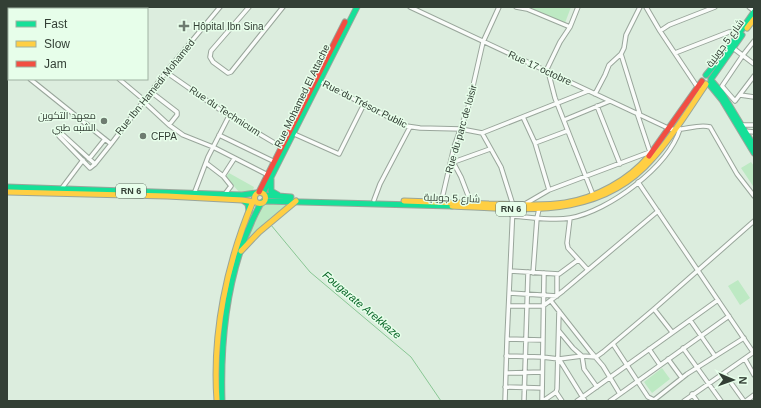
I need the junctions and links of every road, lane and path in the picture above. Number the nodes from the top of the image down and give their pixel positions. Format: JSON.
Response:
{"nodes":[{"id":1,"x":220,"y":7,"type":"edge"},
{"id":2,"x":249,"y":7,"type":"edge"},
{"id":3,"x":283,"y":7,"type":"edge"},
{"id":4,"x":353,"y":7,"type":"edge"},
{"id":5,"x":357,"y":7,"type":"edge"},
{"id":6,"x":410,"y":7,"type":"edge"},
{"id":7,"x":499,"y":7,"type":"edge"},
{"id":8,"x":516,"y":7,"type":"edge"},
{"id":9,"x":578,"y":7,"type":"edge"},
{"id":10,"x":640,"y":7,"type":"edge"},
{"id":11,"x":646,"y":7,"type":"edge"},
{"id":12,"x":715,"y":7,"type":"edge"},
{"id":13,"x":749,"y":7,"type":"edge"},
{"id":14,"x":754,"y":11,"type":"edge"},
{"id":15,"x":754,"y":19,"type":"edge"},
{"id":16,"x":570,"y":27,"type":"junction"},
{"id":17,"x":660,"y":31,"type":"junction"},
{"id":18,"x":741,"y":31,"type":"junction"},
{"id":19,"x":754,"y":41,"type":"edge"},
{"id":20,"x":483,"y":42,"type":"junction"},
{"id":21,"x":734,"y":48,"type":"junction"},
{"id":22,"x":621,"y":54,"type":"junction"},
{"id":23,"x":675,"y":54,"type":"junction"},
{"id":24,"x":743,"y":55,"type":"junction"},
{"id":25,"x":326,"y":63,"type":"junction"},
{"id":26,"x":754,"y":64,"type":"edge"},
{"id":27,"x":547,"y":71,"type":"junction"},
{"id":28,"x":166,"y":72,"type":"junction"},
{"id":29,"x":754,"y":76,"type":"edge"},
{"id":30,"x":31,"y":80,"type":"edge"},
{"id":31,"x":120,"y":80,"type":"edge"},
{"id":32,"x":318,"y":81,"type":"junction"},
{"id":33,"x":708,"y":81,"type":"junction"},
{"id":34,"x":698,"y":88,"type":"junction"},
{"id":35,"x":588,"y":91,"type":"junction"},
{"id":36,"x":151,"y":92,"type":"junction"},
{"id":37,"x":595,"y":94,"type":"junction"},
{"id":38,"x":740,"y":95,"type":"junction"},
{"id":39,"x":754,"y":96,"type":"edge"},
{"id":40,"x":144,"y":101,"type":"junction"},
{"id":41,"x":610,"y":101,"type":"junction"},
{"id":42,"x":558,"y":103,"type":"junction"},
{"id":43,"x":364,"y":104,"type":"junction"},
{"id":44,"x":596,"y":106,"type":"junction"},
{"id":45,"x":638,"y":114,"type":"junction"},
{"id":46,"x":229,"y":116,"type":"junction"},
{"id":47,"x":523,"y":117,"type":"junction"},
{"id":48,"x":564,"y":120,"type":"junction"},
{"id":49,"x":170,"y":125,"type":"junction"},
{"id":50,"x":739,"y":125,"type":"junction"},
{"id":51,"x":754,"y":125,"type":"edge"},
{"id":52,"x":410,"y":127,"type":"junction"},
{"id":53,"x":462,"y":129,"type":"junction"},
{"id":54,"x":674,"y":130,"type":"junction"},
{"id":55,"x":567,"y":131,"type":"junction"},
{"id":56,"x":743,"y":131,"type":"junction"},
{"id":57,"x":292,"y":132,"type":"junction"},
{"id":58,"x":754,"y":132,"type":"edge"},
{"id":59,"x":482,"y":133,"type":"junction"},
{"id":60,"x":219,"y":135,"type":"junction"},
{"id":61,"x":105,"y":139,"type":"junction"},
{"id":62,"x":111,"y":144,"type":"junction"},
{"id":63,"x":535,"y":144,"type":"junction"},
{"id":64,"x":754,"y":146,"type":"edge"},
{"id":65,"x":213,"y":147,"type":"junction"},
{"id":66,"x":284,"y":148,"type":"junction"},
{"id":67,"x":490,"y":149,"type":"junction"},
{"id":68,"x":652,"y":152,"type":"junction"},
{"id":69,"x":754,"y":153,"type":"edge"},
{"id":70,"x":88,"y":158,"type":"junction"},
{"id":71,"x":234,"y":159,"type":"junction"},
{"id":72,"x":83,"y":160,"type":"junction"},
{"id":73,"x":275,"y":162,"type":"junction"},
{"id":74,"x":452,"y":162,"type":"junction"},
{"id":75,"x":206,"y":163,"type":"junction"},
{"id":76,"x":94,"y":164,"type":"junction"},
{"id":77,"x":620,"y":164,"type":"junction"},
{"id":78,"x":223,"y":176,"type":"junction"},
{"id":79,"x":270,"y":177,"type":"junction"},
{"id":80,"x":586,"y":177,"type":"junction"},
{"id":81,"x":638,"y":182,"type":"junction"},
{"id":82,"x":7,"y":187,"type":"edge"},
{"id":83,"x":62,"y":188,"type":"junction"},
{"id":84,"x":549,"y":190,"type":"junction"},
{"id":85,"x":752,"y":191,"type":"edge"},
{"id":86,"x":7,"y":192,"type":"edge"},
{"id":87,"x":194,"y":194,"type":"junction"},
{"id":88,"x":225,"y":194,"type":"junction"},
{"id":89,"x":593,"y":195,"type":"junction"},
{"id":90,"x":258,"y":196,"type":"junction"},
{"id":91,"x":280,"y":196,"type":"junction"},
{"id":92,"x":754,"y":196,"type":"edge"},
{"id":93,"x":242,"y":200,"type":"junction"},
{"id":94,"x":374,"y":200,"type":"junction"},
{"id":95,"x":296,"y":201,"type":"junction"},
{"id":96,"x":354,"y":201,"type":"junction"},
{"id":97,"x":263,"y":202,"type":"junction"},
{"id":98,"x":471,"y":203,"type":"junction"},
{"id":99,"x":441,"y":204,"type":"junction"},
{"id":100,"x":523,"y":205,"type":"junction"},
{"id":101,"x":513,"y":207,"type":"junction"},
{"id":102,"x":539,"y":209,"type":"junction"},
{"id":103,"x":249,"y":211,"type":"junction"},
{"id":104,"x":658,"y":211,"type":"junction"},
{"id":105,"x":512,"y":216,"type":"junction"},
{"id":106,"x":537,"y":218,"type":"junction"},
{"id":107,"x":570,"y":218,"type":"junction"},
{"id":108,"x":754,"y":222,"type":"edge"},
{"id":109,"x":238,"y":250,"type":"junction"},
{"id":110,"x":578,"y":260,"type":"junction"},
{"id":111,"x":233,"y":268,"type":"junction"},
{"id":112,"x":588,"y":270,"type":"junction"},
{"id":113,"x":698,"y":270,"type":"junction"},
{"id":114,"x":510,"y":271,"type":"junction"},
{"id":115,"x":528,"y":272,"type":"junction"},
{"id":116,"x":533,"y":273,"type":"junction"},
{"id":117,"x":544,"y":273,"type":"junction"},
{"id":118,"x":557,"y":274,"type":"junction"},
{"id":119,"x":509,"y":293,"type":"junction"},
{"id":120,"x":527,"y":294,"type":"junction"},
{"id":121,"x":544,"y":295,"type":"junction"},
{"id":122,"x":557,"y":296,"type":"junction"},
{"id":123,"x":551,"y":300,"type":"junction"},
{"id":124,"x":718,"y":300,"type":"junction"},
{"id":125,"x":509,"y":306,"type":"junction"},
{"id":126,"x":527,"y":306,"type":"junction"},
{"id":127,"x":543,"y":306,"type":"junction"},
{"id":128,"x":654,"y":309,"type":"junction"},
{"id":129,"x":559,"y":311,"type":"junction"},
{"id":130,"x":729,"y":316,"type":"junction"},
{"id":131,"x":690,"y":320,"type":"junction"},
{"id":132,"x":558,"y":331,"type":"junction"},
{"id":133,"x":672,"y":332,"type":"junction"},
{"id":134,"x":700,"y":336,"type":"junction"},
{"id":135,"x":744,"y":338,"type":"junction"},
{"id":136,"x":507,"y":339,"type":"junction"},
{"id":137,"x":526,"y":340,"type":"junction"},
{"id":138,"x":542,"y":340,"type":"junction"},
{"id":139,"x":613,"y":344,"type":"junction"},
{"id":140,"x":684,"y":348,"type":"junction"},
{"id":141,"x":649,"y":349,"type":"junction"},
{"id":142,"x":754,"y":352,"type":"edge"},
{"id":143,"x":506,"y":356,"type":"junction"},
{"id":144,"x":525,"y":356,"type":"junction"},
{"id":145,"x":582,"y":356,"type":"junction"},
{"id":146,"x":715,"y":356,"type":"junction"},
{"id":147,"x":542,"y":357,"type":"junction"},
{"id":148,"x":596,"y":357,"type":"junction"},
{"id":149,"x":559,"y":359,"type":"junction"},
{"id":150,"x":668,"y":359,"type":"junction"},
{"id":151,"x":745,"y":359,"type":"junction"},
{"id":152,"x":660,"y":365,"type":"junction"},
{"id":153,"x":627,"y":366,"type":"junction"},
{"id":154,"x":698,"y":367,"type":"junction"},
{"id":155,"x":506,"y":372,"type":"junction"},
{"id":156,"x":525,"y":372,"type":"junction"},
{"id":157,"x":542,"y":372,"type":"junction"},
{"id":158,"x":724,"y":373,"type":"junction"},
{"id":159,"x":754,"y":375,"type":"edge"},
{"id":160,"x":610,"y":377,"type":"junction"},
{"id":161,"x":682,"y":378,"type":"junction"},
{"id":162,"x":637,"y":382,"type":"junction"},
{"id":163,"x":709,"y":383,"type":"junction"},
{"id":164,"x":505,"y":387,"type":"junction"},
{"id":165,"x":524,"y":387,"type":"junction"},
{"id":166,"x":597,"y":387,"type":"junction"},
{"id":167,"x":542,"y":388,"type":"junction"},
{"id":168,"x":556,"y":392,"type":"junction"},
{"id":169,"x":620,"y":394,"type":"junction"},
{"id":170,"x":692,"y":394,"type":"junction"},
{"id":171,"x":754,"y":395,"type":"edge"},
{"id":172,"x":648,"y":397,"type":"junction"},
{"id":173,"x":583,"y":399,"type":"edge"},
{"id":174,"x":654,"y":400,"type":"edge"},
{"id":175,"x":217,"y":401,"type":"edge"},
{"id":176,"x":222,"y":401,"type":"edge"},
{"id":177,"x":505,"y":401,"type":"edge"},
{"id":178,"x":524,"y":401,"type":"edge"},
{"id":179,"x":543,"y":401,"type":"edge"},
{"id":180,"x":562,"y":401,"type":"edge"},
{"id":181,"x":577,"y":401,"type":"edge"},
{"id":182,"x":610,"y":401,"type":"edge"},
{"id":183,"x":642,"y":401,"type":"edge"},
{"id":184,"x":684,"y":401,"type":"edge"},
{"id":185,"x":697,"y":401,"type":"edge"},
{"id":186,"x":721,"y":401,"type":"edge"},
{"id":187,"x":745,"y":401,"type":"edge"}],
"edges":[{"from":1,"to":28,"type":"street","name":"Rue Ibn Hamedi Mohamed"},
{"from":2,"to":3,"type":"street"},
{"from":4,"to":25,"type":"main road","name":"Rue Mohamed El Attache"},
{"from":5,"to":25,"type":"main road","name":"Rue Mohamed El Attache"},
{"from":6,"to":20,"type":"street","name":"Rue 17 octobre"},
{"from":7,"to":20,"type":"street","name":"Rue du parc de loisir"},
{"from":8,"to":16,"type":"street"},
{"from":9,"to":16,"type":"street"},
{"from":10,"to":22,"type":"street"},
{"from":11,"to":17,"type":"street"},
{"from":12,"to":17,"type":"street"},
{"from":13,"to":14,"type":"street"},
{"from":14,"to":18,"type":"main road","name":"شارع 5 جويلية","number":"RN 6"},
{"from":15,"to":21,"type":"main road","name":"شارع 5 جويلية","number":"RN 6"},
{"from":16,"to":27,"type":"street"},
{"from":17,"to":23,"type":"street"},
{"from":18,"to":23,"type":"street"},
{"from":18,"to":33,"type":"main road","name":"شارع 5 جويلية","number":"RN 6"},
{"from":19,"to":24,"type":"street"},
{"from":20,"to":27,"type":"street","name":"Rue 17 octobre"},
{"from":20,"to":53,"type":"street","name":"Rue du parc de loisir"},
{"from":21,"to":24,"type":"street"},
{"from":21,"to":33,"type":"main road","name":"شارع 5 جويلية","number":"RN 6"},
{"from":22,"to":37,"type":"street"},
{"from":22,"to":45,"type":"street"},
{"from":23,"to":34,"type":"street"},
{"from":24,"to":26,"type":"street"},
{"from":24,"to":38,"type":"street"},
{"from":25,"to":32,"type":"main road","name":"Rue Mohamed El Attache"},
{"from":27,"to":35,"type":"street","name":"Rue 17 octobre"},
{"from":27,"to":42,"type":"street"},
{"from":28,"to":36,"type":"street","name":"Rue Ibn Hamedi Mohamed"},
{"from":28,"to":46,"type":"street","name":"Rue du Technicum"},
{"from":29,"to":38,"type":"street"},
{"from":30,"to":61,"type":"street","name":"Rue Ibn Hamedi Mohamed"},
{"from":31,"to":40,"type":"street"},
{"from":32,"to":43,"type":"street","name":"Rue du Trésor Public"},
{"from":32,"to":57,"type":"main road","name":"Rue Mohamed El Attache"},
{"from":33,"to":34,"type":"main road","name":"شارع 5 جويلية","number":"RN 6"},
{"from":33,"to":50,"type":"main road"},
{"from":33,"to":54,"type":"main road","name":"شارع 5 جويلية","number":"RN 6"},
{"from":34,"to":54,"type":"main road","name":"شارع 5 جويلية","number":"RN 6"},
{"from":35,"to":37,"type":"street","name":"Rue 17 octobre"},
{"from":35,"to":42,"type":"street"},
{"from":36,"to":40,"type":"street","name":"Rue Ibn Hamedi Mohamed"},
{"from":36,"to":49,"type":"street"},
{"from":37,"to":41,"type":"street","name":"Rue 17 octobre"},
{"from":38,"to":39,"type":"street"},
{"from":40,"to":49,"type":"street"},
{"from":40,"to":62,"type":"street","name":"Rue Ibn Hamedi Mohamed"},
{"from":41,"to":44,"type":"street"},
{"from":41,"to":45,"type":"street","name":"Rue 17 octobre"},
{"from":42,"to":47,"type":"street"},
{"from":42,"to":48,"type":"street"},
{"from":43,"to":52,"type":"street","name":"Rue du Trésor Public"},
{"from":43,"to":57,"type":"street"},
{"from":44,"to":48,"type":"street"},
{"from":44,"to":77,"type":"street"},
{"from":45,"to":54,"type":"street","name":"Rue 17 octobre"},
{"from":45,"to":68,"type":"street"},
{"from":46,"to":60,"type":"street"},
{"from":46,"to":66,"type":"street","name":"Rue du Technicum"},
{"from":47,"to":59,"type":"street"},
{"from":47,"to":63,"type":"street"},
{"from":48,"to":55,"type":"street"},
{"from":49,"to":65,"type":"street"},
{"from":50,"to":51,"type":"street"},
{"from":50,"to":56,"type":"main road"},
{"from":52,"to":53,"type":"street","name":"Rue du Trésor Public"},
{"from":52,"to":94,"type":"street"},
{"from":53,"to":59,"type":"street","name":"Rue du Trésor Public"},
{"from":53,"to":74,"type":"street","name":"Rue du parc de loisir"},
{"from":54,"to":68,"type":"main road","name":"شارع 5 جويلية","number":"RN 6"},
{"from":54,"to":81,"type":"street"},
{"from":54,"to":85,"type":"street"},
{"from":54,"to":102,"type":"main road","name":"شارع 5 جويلية","number":"RN 6"},
{"from":55,"to":63,"type":"street"},
{"from":55,"to":80,"type":"street"},
{"from":56,"to":58,"type":"street"},
{"from":56,"to":64,"type":"main road"},
{"from":56,"to":69,"type":"main road"},
{"from":57,"to":66,"type":"main road","name":"Rue Mohamed El Attache"},
{"from":59,"to":67,"type":"street"},
{"from":60,"to":65,"type":"street"},
{"from":60,"to":73,"type":"street"},
{"from":61,"to":62,"type":"street","name":"Rue Ibn Hamedi Mohamed"},
{"from":61,"to":70,"type":"street"},
{"from":62,"to":76,"type":"street"},
{"from":63,"to":84,"type":"street"},
{"from":65,"to":71,"type":"street"},
{"from":65,"to":75,"type":"street"},
{"from":66,"to":73,"type":"main road","name":"Rue Mohamed El Attache"},
{"from":66,"to":79,"type":"main road","name":"Rue Mohamed El Attache"},
{"from":67,"to":74,"type":"street"},
{"from":67,"to":101,"type":"street"},
{"from":68,"to":77,"type":"street"},
{"from":68,"to":89,"type":"main road","name":"شارع 5 جويلية","number":"RN 6"},
{"from":70,"to":72,"type":"street"},
{"from":70,"to":72,"type":"street"},
{"from":70,"to":76,"type":"street"},
{"from":71,"to":78,"type":"street"},
{"from":71,"to":79,"type":"street"},
{"from":72,"to":76,"type":"street"},
{"from":72,"to":83,"type":"street"},
{"from":73,"to":79,"type":"main road","name":"Rue Mohamed El Attache"},
{"from":74,"to":98,"type":"street"},
{"from":74,"to":99,"type":"street","name":"Rue du parc de loisir"},
{"from":75,"to":78,"type":"street"},
{"from":75,"to":87,"type":"street"},
{"from":77,"to":80,"type":"street"},
{"from":78,"to":88,"type":"street"},
{"from":79,"to":90,"type":"main road","name":"Rue Mohamed El Attache"},
{"from":79,"to":91,"type":"main road"},
{"from":80,"to":84,"type":"street"},
{"from":80,"to":89,"type":"street"},
{"from":81,"to":104,"type":"street"},
{"from":81,"to":107,"type":"street"},
{"from":82,"to":83,"type":"main road","number":"RN 6"},
{"from":83,"to":87,"type":"main road","number":"RN 6"},
{"from":84,"to":100,"type":"street"},
{"from":85,"to":92,"type":"street"},
{"from":86,"to":93,"type":"main road","number":"RN 6"},
{"from":87,"to":88,"type":"main road","number":"RN 6"},
{"from":88,"to":90,"type":"main road","number":"RN 6"},
{"from":89,"to":100,"type":"main road","name":"شارع 5 جويلية","number":"RN 6"},
{"from":90,"to":91,"type":"main road","name":"شارع 5 جويلية","number":"RN 6"},
{"from":90,"to":93,"type":"main road","number":"RN 6"},
{"from":90,"to":97,"type":"main road","name":"شارع 5 جويلية"},
{"from":90,"to":97,"type":"main road"},
{"from":90,"to":103,"type":"main road"},
{"from":91,"to":96,"type":"main road","name":"شارع 5 جويلية","number":"RN 6"},
{"from":93,"to":103,"type":"main road"},
{"from":94,"to":96,"type":"main road","name":"شارع 5 جويلية","number":"RN 6"},
{"from":94,"to":99,"type":"main road","name":"شارع 5 جويلية","number":"RN 6"},
{"from":95,"to":96,"type":"main road","name":"شارع 5 جويلية","number":"RN 6"},
{"from":95,"to":97,"type":"main road","name":"شارع 5 جويلية","number":"RN 6"},
{"from":95,"to":109,"type":"main road"},
{"from":96,"to":99,"type":"main road","name":"شارع 5 جويلية","number":"RN 6"},
{"from":97,"to":109,"type":"main road"},
{"from":98,"to":99,"type":"main road","name":"شارع 5 جويلية","number":"RN 6"},
{"from":98,"to":101,"type":"main road","name":"شارع 5 جويلية","number":"RN 6"},
{"from":99,"to":101,"type":"main road","name":"شارع 5 جويلية","number":"RN 6"},
{"from":100,"to":101,"type":"main road","name":"شارع 5 جويلية","number":"RN 6"},
{"from":101,"to":102,"type":"main road","name":"شارع 5 جويلية","number":"RN 6"},
{"from":101,"to":105,"type":"street"},
{"from":102,"to":106,"type":"street"},
{"from":103,"to":109,"type":"main road"},
{"from":104,"to":112,"type":"street"},
{"from":104,"to":113,"type":"street"},
{"from":105,"to":106,"type":"street"},
{"from":105,"to":114,"type":"street"},
{"from":106,"to":107,"type":"street"},
{"from":106,"to":116,"type":"street"},
{"from":107,"to":110,"type":"street"},
{"from":108,"to":113,"type":"street"},
{"from":109,"to":111,"type":"main road"},
{"from":110,"to":112,"type":"street"},
{"from":110,"to":118,"type":"street"},
{"from":111,"to":175,"type":"main road"},
{"from":111,"to":176,"type":"main road"},
{"from":112,"to":122,"type":"street"},
{"from":113,"to":124,"type":"street"},
{"from":113,"to":128,"type":"street"},
{"from":114,"to":115,"type":"street"},
{"from":114,"to":119,"type":"street"},
{"from":115,"to":116,"type":"street"},
{"from":115,"to":120,"type":"street"},
{"from":116,"to":117,"type":"street"},
{"from":117,"to":118,"type":"street"},
{"from":117,"to":121,"type":"street"},
{"from":118,"to":122,"type":"street"},
{"from":119,"to":120,"type":"street"},
{"from":119,"to":125,"type":"street"},
{"from":120,"to":121,"type":"street"},
{"from":120,"to":126,"type":"street"},
{"from":121,"to":122,"type":"street"},
{"from":121,"to":127,"type":"street"},
{"from":122,"to":123,"type":"street"},
{"from":123,"to":127,"type":"street"},
{"from":123,"to":129,"type":"street"},
{"from":124,"to":130,"type":"street"},
{"from":124,"to":131,"type":"street"},
{"from":125,"to":126,"type":"street"},
{"from":125,"to":136,"type":"street"},
{"from":126,"to":127,"type":"street"},
{"from":126,"to":137,"type":"street"},
{"from":127,"to":138,"type":"street"},
{"from":128,"to":133,"type":"street"},
{"from":128,"to":139,"type":"street"},
{"from":129,"to":132,"type":"street"},
{"from":129,"to":148,"type":"street"},
{"from":130,"to":134,"type":"street"},
{"from":130,"to":135,"type":"street"},
{"from":131,"to":133,"type":"street"},
{"from":131,"to":134,"type":"street"},
{"from":132,"to":145,"type":"street"},
{"from":132,"to":149,"type":"street"},
{"from":133,"to":141,"type":"street"},
{"from":134,"to":140,"type":"street"},
{"from":134,"to":146,"type":"street"},
{"from":135,"to":142,"type":"street"},
{"from":135,"to":146,"type":"street"},
{"from":136,"to":137,"type":"street"},
{"from":136,"to":143,"type":"street"},
{"from":137,"to":138,"type":"street"},
{"from":137,"to":144,"type":"street"},
{"from":138,"to":147,"type":"street"},
{"from":139,"to":148,"type":"street"},
{"from":139,"to":153,"type":"street"},
{"from":140,"to":150,"type":"street"},
{"from":140,"to":154,"type":"street"},
{"from":141,"to":152,"type":"street"},
{"from":141,"to":153,"type":"street"},
{"from":142,"to":151,"type":"street"},
{"from":143,"to":144,"type":"street"},
{"from":143,"to":155,"type":"street"},
{"from":144,"to":147,"type":"street"},
{"from":144,"to":156,"type":"street"},
{"from":145,"to":148,"type":"street"},
{"from":145,"to":149,"type":"street"},
{"from":145,"to":166,"type":"street"},
{"from":146,"to":154,"type":"street"},
{"from":147,"to":149,"type":"street"},
{"from":147,"to":157,"type":"street"},
{"from":148,"to":160,"type":"street"},
{"from":149,"to":168,"type":"street"},
{"from":149,"to":173,"type":"street"},
{"from":150,"to":152,"type":"street"},
{"from":150,"to":161,"type":"street"},
{"from":151,"to":158,"type":"street"},
{"from":151,"to":159,"type":"street"},
{"from":152,"to":162,"type":"street"},
{"from":153,"to":160,"type":"street"},
{"from":153,"to":162,"type":"street"},
{"from":154,"to":161,"type":"street"},
{"from":154,"to":163,"type":"street"},
{"from":155,"to":156,"type":"street"},
{"from":155,"to":164,"type":"street"},
{"from":156,"to":157,"type":"street"},
{"from":156,"to":165,"type":"street"},
{"from":157,"to":167,"type":"street"},
{"from":158,"to":163,"type":"street"},
{"from":158,"to":187,"type":"street"},
{"from":160,"to":166,"type":"street"},
{"from":160,"to":169,"type":"street"},
{"from":161,"to":174,"type":"street"},
{"from":162,"to":169,"type":"street"},
{"from":162,"to":172,"type":"street"},
{"from":163,"to":170,"type":"street"},
{"from":163,"to":186,"type":"street"},
{"from":164,"to":165,"type":"street"},
{"from":164,"to":177,"type":"street"},
{"from":165,"to":167,"type":"street"},
{"from":165,"to":178,"type":"street"},
{"from":166,"to":173,"type":"street"},
{"from":167,"to":179,"type":"street"},
{"from":168,"to":179,"type":"street"},
{"from":168,"to":180,"type":"street"},
{"from":169,"to":182,"type":"street"},
{"from":170,"to":184,"type":"street"},
{"from":170,"to":185,"type":"street"},
{"from":171,"to":187,"type":"street"},
{"from":172,"to":174,"type":"street"},
{"from":172,"to":183,"type":"street"},
{"from":173,"to":181,"type":"street"}]}
